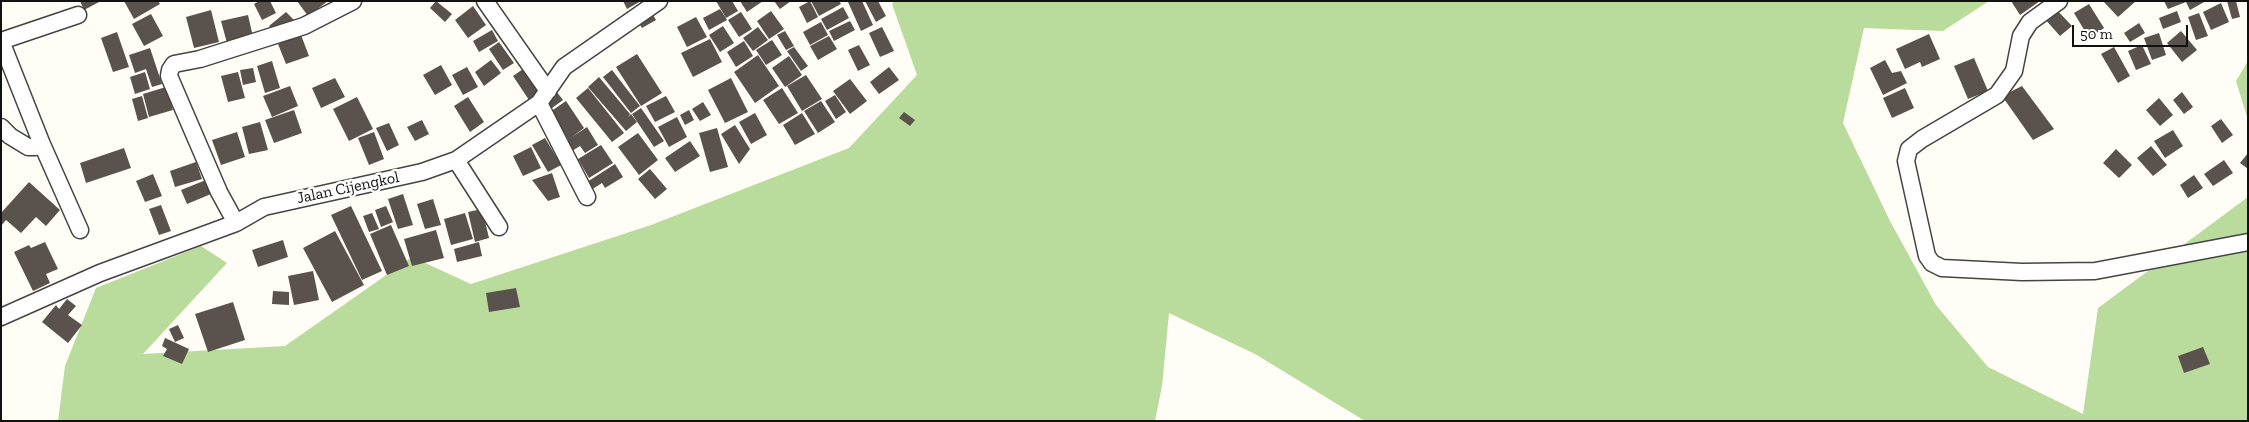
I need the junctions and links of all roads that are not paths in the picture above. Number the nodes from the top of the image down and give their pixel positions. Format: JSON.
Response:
{"nodes":[{"id":1,"x":353,"y":1,"type":"edge"},
{"id":2,"x":485,"y":1,"type":"edge"},
{"id":3,"x":659,"y":1,"type":"edge"},
{"id":4,"x":2060,"y":1,"type":"edge"},
{"id":5,"x":78,"y":15,"type":"dead end"},
{"id":6,"x":1,"y":41,"type":"edge"},
{"id":7,"x":544,"y":97,"type":"junction"},
{"id":8,"x":1,"y":127,"type":"edge"},
{"id":9,"x":41,"y":142,"type":"junction"},
{"id":10,"x":456,"y":160,"type":"junction"},
{"id":11,"x":587,"y":198,"type":"dead end"},
{"id":12,"x":236,"y":223,"type":"junction"},
{"id":13,"x":499,"y":227,"type":"dead end"},
{"id":14,"x":80,"y":230,"type":"dead end"},
{"id":15,"x":2248,"y":242,"type":"edge"},
{"id":16,"x":1,"y":317,"type":"edge"}],
"edges":[{"from":1,"to":12,"type":"street"},
{"from":2,"to":7,"type":"street"},
{"from":3,"to":7,"type":"street","name":"Jalan Cijengkol"},
{"from":4,"to":15,"type":"street"},
{"from":5,"to":6,"type":"street"},
{"from":6,"to":9,"type":"street"},
{"from":7,"to":10,"type":"street","name":"Jalan Cijengkol"},
{"from":7,"to":11,"type":"street"},
{"from":8,"to":9,"type":"street"},
{"from":9,"to":14,"type":"street"},
{"from":10,"to":12,"type":"street","name":"Jalan Cijengkol"},
{"from":10,"to":13,"type":"street"},
{"from":12,"to":16,"type":"street","name":"Jalan Cijengkol"}]}
